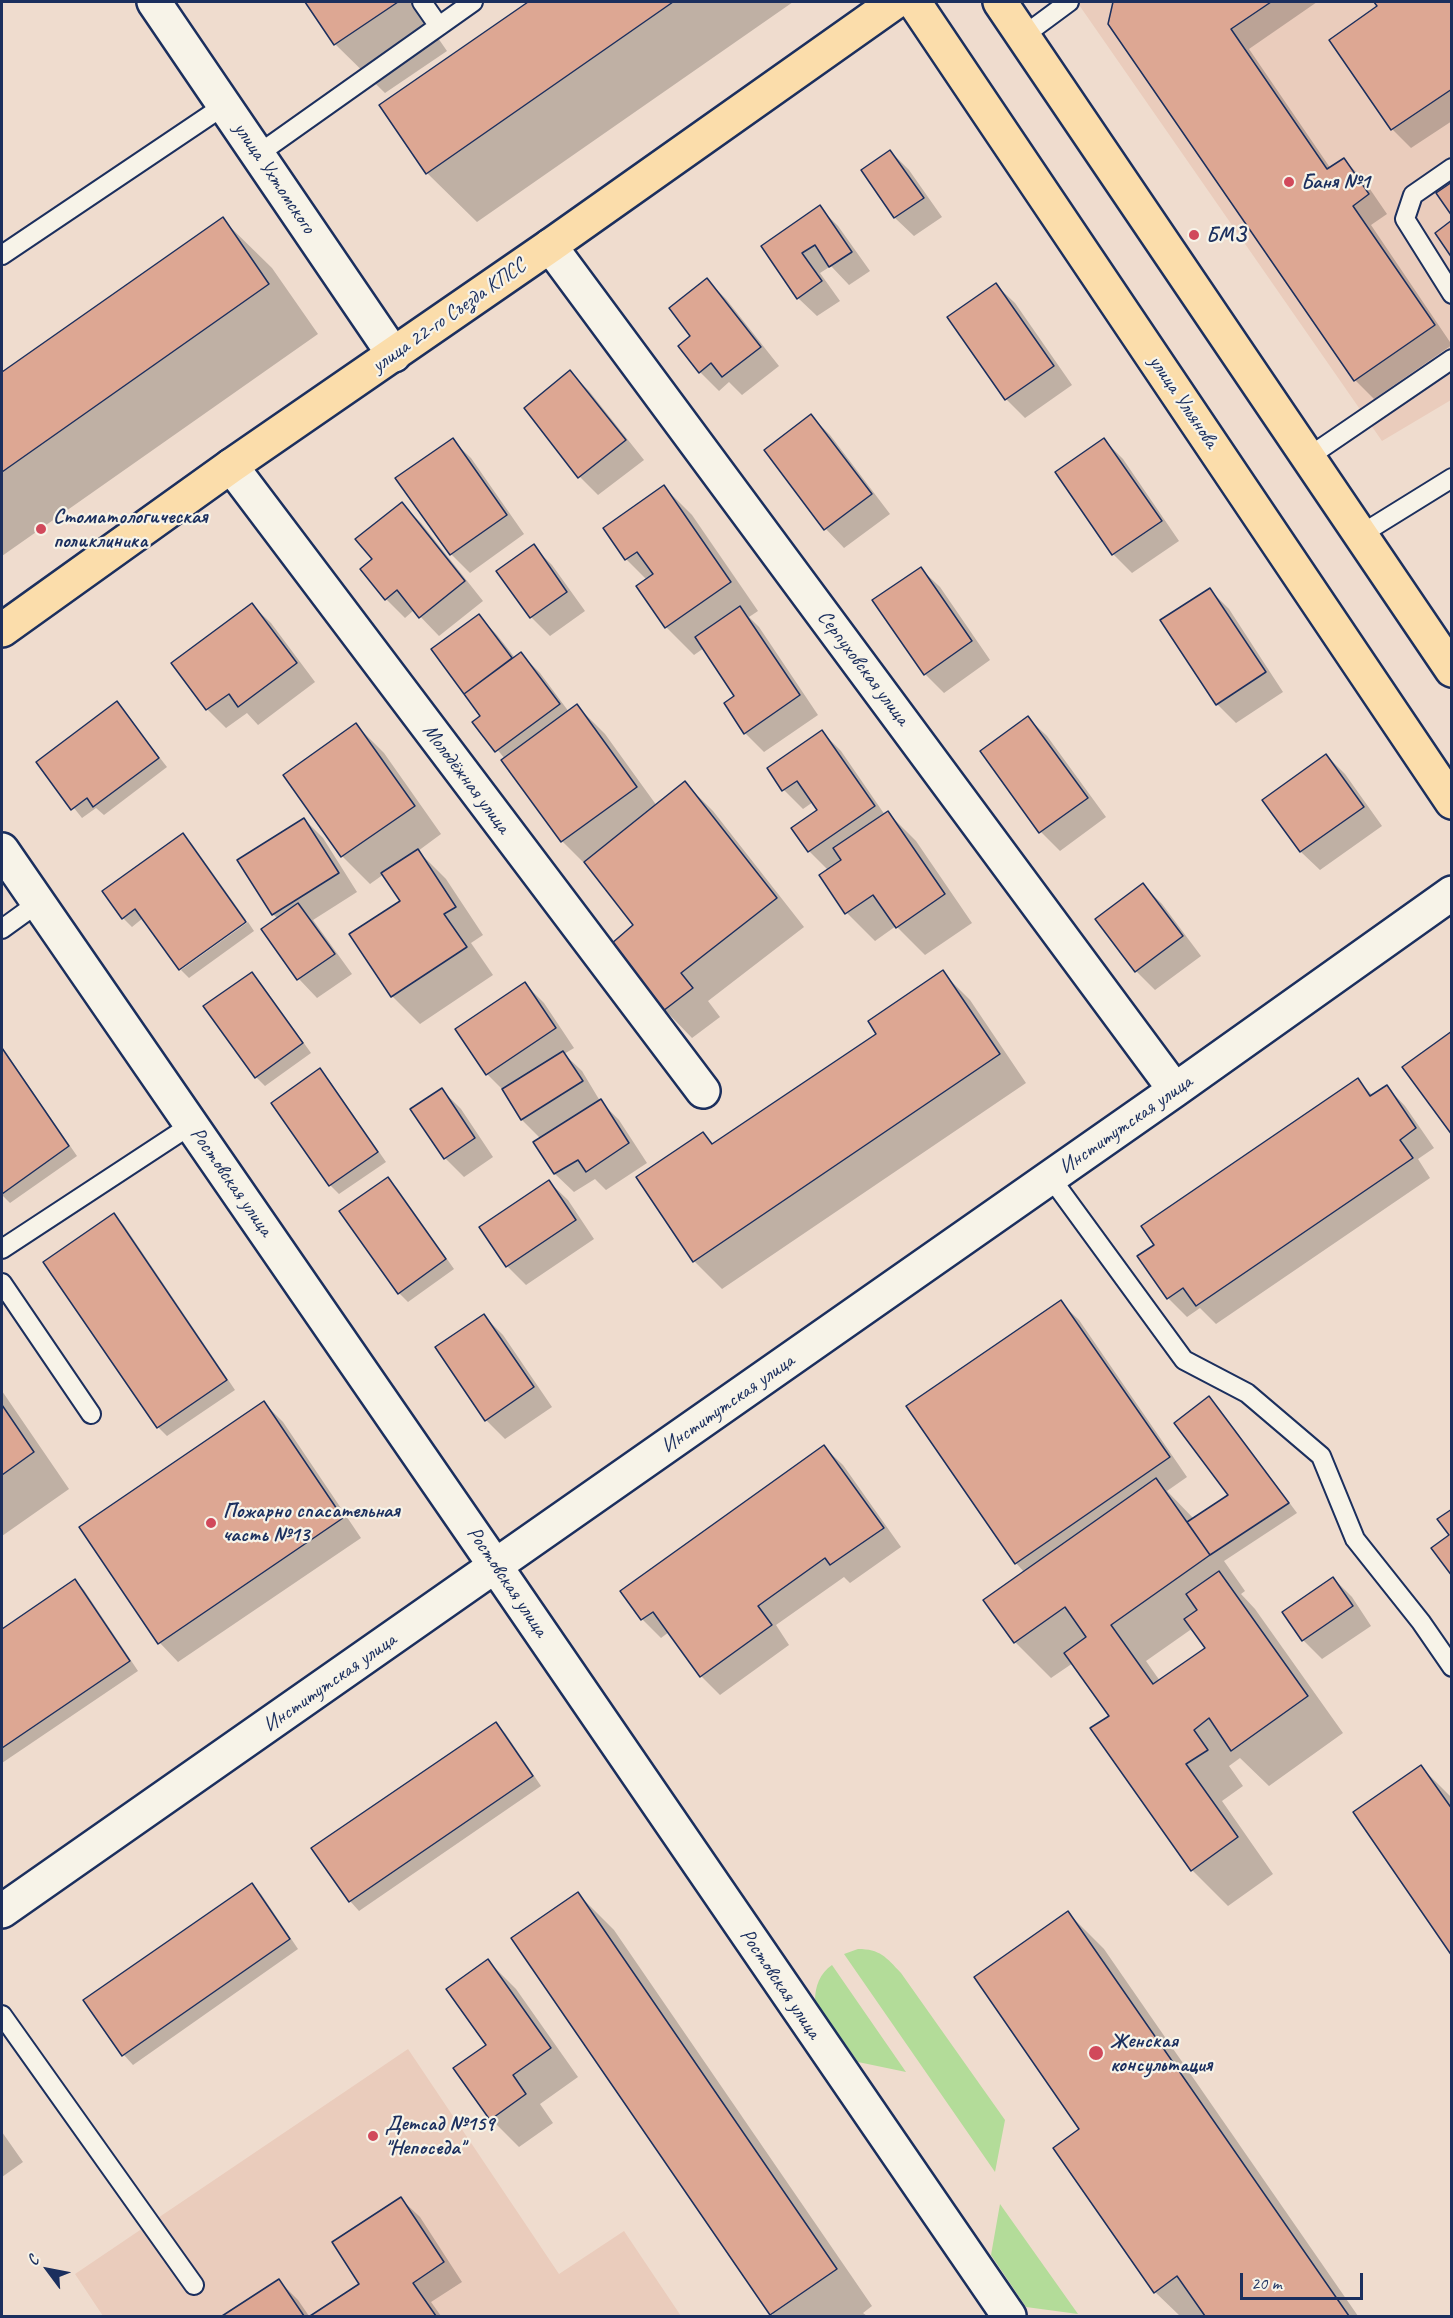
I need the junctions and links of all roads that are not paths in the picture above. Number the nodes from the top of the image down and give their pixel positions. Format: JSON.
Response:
{"nodes":[{"id":1,"x":154,"y":2,"type":"edge"},
{"id":2,"x":422,"y":2,"type":"edge"},
{"id":3,"x":473,"y":2,"type":"edge"},
{"id":4,"x":895,"y":2,"type":"edge"},
{"id":5,"x":914,"y":2,"type":"edge"},
{"id":6,"x":1000,"y":2,"type":"edge"},
{"id":7,"x":1069,"y":2,"type":"edge"},
{"id":8,"x":438,"y":25,"type":"junction"},
{"id":9,"x":1023,"y":36,"type":"junction"},
{"id":10,"x":225,"y":105,"type":"junction"},
{"id":11,"x":258,"y":155,"type":"junction"},
{"id":12,"x":1452,"y":168,"type":"edge"},
{"id":13,"x":550,"y":246,"type":"junction"},
{"id":14,"x":2,"y":255,"type":"edge"},
{"id":15,"x":1452,"y":294,"type":"edge"},
{"id":16,"x":394,"y":355,"type":"junction"},
{"id":17,"x":1452,"y":359,"type":"edge"},
{"id":18,"x":1307,"y":458,"type":"junction"},
{"id":19,"x":231,"y":466,"type":"junction"},
{"id":20,"x":1452,"y":478,"type":"edge"},
{"id":21,"x":1360,"y":535,"type":"junction"},
{"id":22,"x":2,"y":630,"type":"edge"},
{"id":23,"x":1452,"y":670,"type":"edge"},
{"id":24,"x":1452,"y":802,"type":"edge"},
{"id":25,"x":2,"y":850,"type":"edge"},
{"id":26,"x":1452,"y":893,"type":"edge"},
{"id":27,"x":38,"y":903,"type":"junction"},
{"id":28,"x":2,"y":929,"type":"edge"},
{"id":29,"x":1175,"y":1090,"type":"junction"},
{"id":30,"x":703,"y":1091,"type":"dead end"},
{"id":31,"x":191,"y":1125,"type":"junction"},
{"id":32,"x":1051,"y":1178,"type":"junction"},
{"id":33,"x":2,"y":1249,"type":"edge"},
{"id":34,"x":2,"y":1283,"type":"edge"},
{"id":35,"x":92,"y":1414,"type":"dead end"},
{"id":36,"x":496,"y":1567,"type":"junction"},
{"id":37,"x":1452,"y":1667,"type":"edge"},
{"id":38,"x":2,"y":1908,"type":"edge"},
{"id":39,"x":2,"y":2015,"type":"edge"},
{"id":40,"x":194,"y":2285,"type":"dead end"},
{"id":41,"x":1009,"y":2316,"type":"edge"}],
"edges":[{"from":1,"to":10,"type":"street","name":"улица Ухтомского"},
{"from":2,"to":8,"type":"lane"},
{"from":3,"to":8,"type":"lane"},
{"from":4,"to":13,"type":"main road","name":"улица 22-го Съезда КПСС"},
{"from":5,"to":24,"type":"main road","name":"улица Ульянова"},
{"from":6,"to":9,"type":"main road"},
{"from":7,"to":9,"type":"lane"},
{"from":8,"to":11,"type":"lane"},
{"from":9,"to":18,"type":"main road"},
{"from":10,"to":11,"type":"street","name":"улица Ухтомского"},
{"from":10,"to":14,"type":"lane"},
{"from":11,"to":16,"type":"street","name":"улица Ухтомского"},
{"from":12,"to":15,"type":"lane"},
{"from":13,"to":16,"type":"main road","name":"улица 22-го Съезда КПСС"},
{"from":13,"to":29,"type":"street","name":"Серпуховская улица"},
{"from":16,"to":19,"type":"main road","name":"улица 22-го Съезда КПСС"},
{"from":17,"to":18,"type":"lane"},
{"from":18,"to":21,"type":"main road"},
{"from":19,"to":22,"type":"main road","name":"улица 22-го Съезда КПСС"},
{"from":19,"to":30,"type":"street","name":"Молодёжная улица"},
{"from":20,"to":21,"type":"lane"},
{"from":21,"to":23,"type":"main road"},
{"from":25,"to":27,"type":"street","name":"Ростовская улица"},
{"from":26,"to":29,"type":"street","name":"Институтская улица"},
{"from":27,"to":28,"type":"lane"},
{"from":27,"to":31,"type":"street","name":"Ростовская улица"},
{"from":29,"to":32,"type":"street","name":"Институтская улица"},
{"from":31,"to":33,"type":"lane"},
{"from":31,"to":36,"type":"street","name":"Ростовская улица"},
{"from":32,"to":36,"type":"street","name":"Институтская улица"},
{"from":32,"to":37,"type":"lane"},
{"from":34,"to":35,"type":"lane"},
{"from":36,"to":38,"type":"street","name":"Институтская улица"},
{"from":36,"to":41,"type":"street","name":"Ростовская улица"},
{"from":39,"to":40,"type":"lane"}]}
